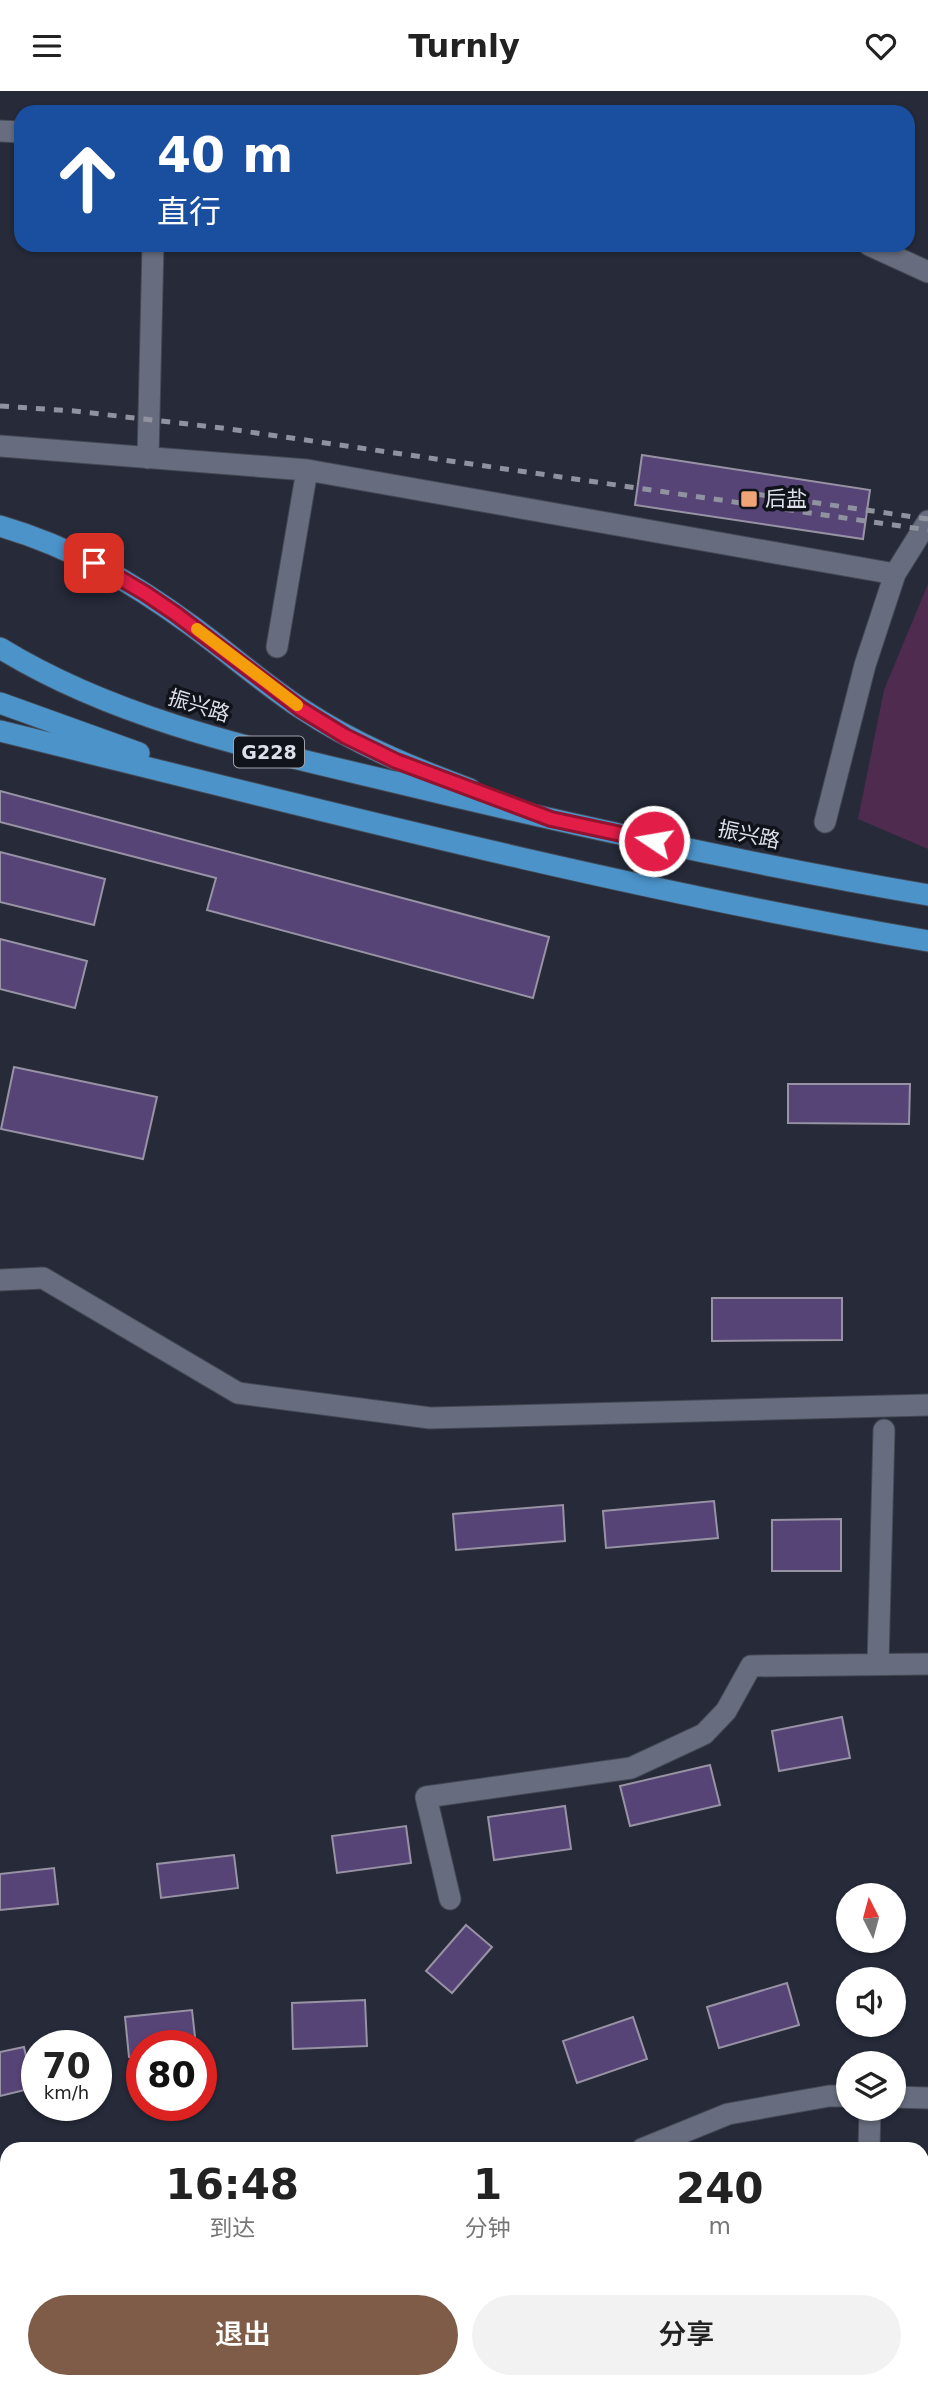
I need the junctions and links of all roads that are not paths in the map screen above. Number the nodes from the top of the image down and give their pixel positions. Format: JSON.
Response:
{"nodes":[{"id":1,"x":153,"y":252,"type":"edge"},
{"id":2,"x":884,"y":252,"type":"edge"},
{"id":3,"x":928,"y":272,"type":"edge"},
{"id":4,"x":0,"y":446,"type":"edge"},
{"id":5,"x":148,"y":458,"type":"junction"},
{"id":6,"x":307,"y":470,"type":"junction"},
{"id":7,"x":928,"y":521,"type":"edge"},
{"id":8,"x":0,"y":526,"type":"edge"},
{"id":9,"x":895,"y":574,"type":"junction"},
{"id":10,"x":277,"y":646,"type":"dead end"},
{"id":11,"x":0,"y":648,"type":"edge"},
{"id":12,"x":0,"y":703,"type":"edge"},
{"id":13,"x":0,"y":731,"type":"edge"},
{"id":14,"x":253,"y":794,"type":"junction"},
{"id":15,"x":551,"y":819,"type":"junction"},
{"id":16,"x":825,"y":822,"type":"dead end"},
{"id":17,"x":928,"y":895,"type":"edge"},
{"id":18,"x":928,"y":941,"type":"edge"},
{"id":19,"x":0,"y":1280,"type":"edge"},
{"id":20,"x":928,"y":1405,"type":"edge"},
{"id":21,"x":884,"y":1430,"type":"dead end"},
{"id":22,"x":878,"y":1664,"type":"junction"},
{"id":23,"x":928,"y":1664,"type":"edge"},
{"id":24,"x":450,"y":1899,"type":"dead end"},
{"id":25,"x":836,"y":2096,"type":"edge"},
{"id":26,"x":906,"y":2097,"type":"edge"},
{"id":27,"x":928,"y":2098,"type":"edge"},
{"id":28,"x":870,"y":2121,"type":"edge"},
{"id":29,"x":660,"y":2142,"type":"edge"},
{"id":30,"x":869,"y":2142,"type":"edge"}],
"edges":[{"from":1,"to":5,"type":"street"},
{"from":2,"to":3,"type":"street"},
{"from":4,"to":5,"type":"street"},
{"from":5,"to":6,"type":"street"},
{"from":6,"to":9,"type":"street"},
{"from":6,"to":10,"type":"street"},
{"from":7,"to":9,"type":"street"},
{"from":8,"to":15,"type":"highway"},
{"from":9,"to":16,"type":"street"},
{"from":11,"to":15,"type":"highway","name":"振兴路","number":"G228"},
{"from":12,"to":14,"type":"highway"},
{"from":13,"to":14,"type":"highway","number":"G228"},
{"from":14,"to":18,"type":"highway","number":"G228"},
{"from":15,"to":17,"type":"highway","name":"振兴路","number":"G228"},
{"from":19,"to":20,"type":"street"},
{"from":21,"to":22,"type":"street"},
{"from":22,"to":23,"type":"street"},
{"from":22,"to":24,"type":"street"},
{"from":25,"to":29,"type":"street"},
{"from":26,"to":27,"type":"street"},
{"from":28,"to":30,"type":"street"}]}
